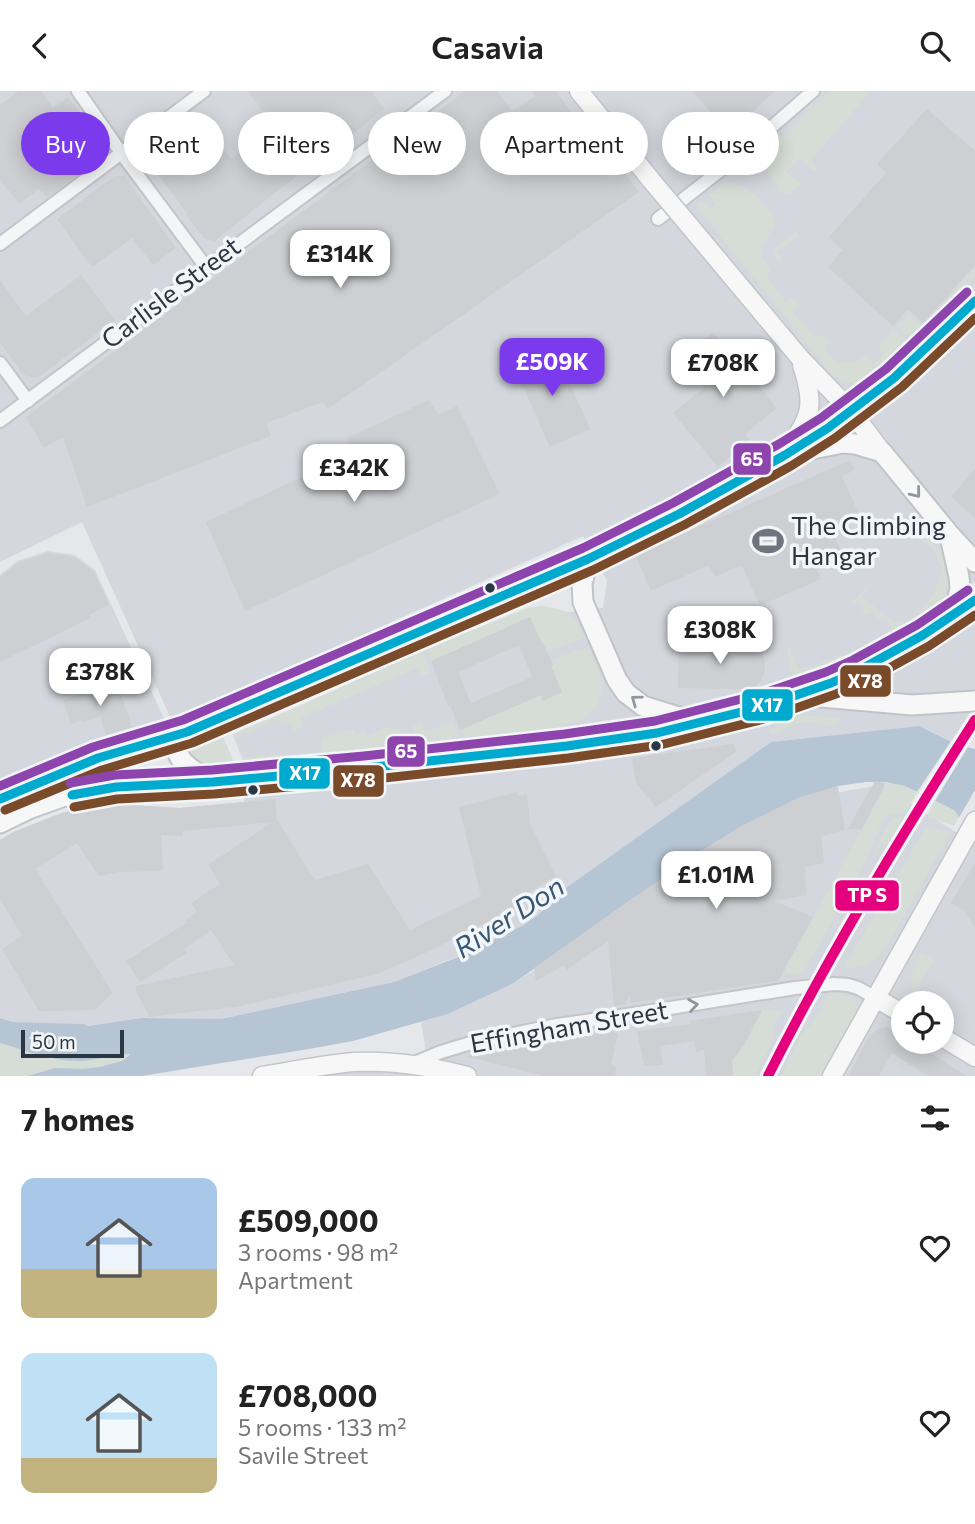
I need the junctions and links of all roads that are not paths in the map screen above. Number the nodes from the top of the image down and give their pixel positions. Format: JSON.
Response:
{"nodes":[{"id":1,"x":78,"y":91,"type":"edge"},
{"id":2,"x":204,"y":91,"type":"edge"},
{"id":3,"x":445,"y":91,"type":"edge"},
{"id":4,"x":579,"y":91,"type":"edge"},
{"id":5,"x":813,"y":91,"type":"edge"},
{"id":6,"x":121,"y":154,"type":"junction"},
{"id":7,"x":658,"y":219,"type":"dead end"},
{"id":8,"x":0,"y":244,"type":"edge"},
{"id":9,"x":206,"y":267,"type":"junction"},
{"id":10,"x":975,"y":301,"type":"edge"},
{"id":11,"x":800,"y":358,"type":"junction"},
{"id":12,"x":0,"y":363,"type":"edge"},
{"id":13,"x":28,"y":401,"type":"junction"},
{"id":14,"x":850,"y":411,"type":"junction"},
{"id":15,"x":0,"y":421,"type":"edge"},
{"id":16,"x":882,"y":452,"type":"junction"},
{"id":17,"x":785,"y":455,"type":"junction"},
{"id":18,"x":950,"y":535,"type":"junction"},
{"id":19,"x":588,"y":559,"type":"junction"},
{"id":20,"x":975,"y":562,"type":"edge"},
{"id":21,"x":975,"y":600,"type":"edge"},
{"id":22,"x":954,"y":615,"type":"junction"},
{"id":23,"x":799,"y":695,"type":"junction"},
{"id":24,"x":975,"y":701,"type":"edge"},
{"id":25,"x":699,"y":723,"type":"junction"},
{"id":26,"x":187,"y":732,"type":"junction"},
{"id":27,"x":213,"y":782,"type":"junction"},
{"id":28,"x":0,"y":799,"type":"edge"},
{"id":29,"x":975,"y":821,"type":"edge"},
{"id":30,"x":0,"y":823,"type":"edge"},
{"id":31,"x":876,"y":998,"type":"junction"},
{"id":32,"x":891,"y":1007,"type":"edge"},
{"id":33,"x":954,"y":1044,"type":"edge"},
{"id":34,"x":975,"y":1057,"type":"edge"},
{"id":35,"x":411,"y":1065,"type":"junction"},
{"id":36,"x":391,"y":1070,"type":"edge"},
{"id":37,"x":261,"y":1076,"type":"edge"},
{"id":38,"x":467,"y":1076,"type":"edge"},
{"id":39,"x":832,"y":1076,"type":"edge"}],
"edges":[{"from":1,"to":6,"type":"street"},
{"from":2,"to":6,"type":"street"},
{"from":3,"to":9,"type":"street","name":"Carlisle Street"},
{"from":4,"to":11,"type":"main road","bridge":true},
{"from":5,"to":7,"type":"street"},
{"from":6,"to":8,"type":"street"},
{"from":6,"to":9,"type":"street"},
{"from":9,"to":13,"type":"street","name":"Carlisle Street"},
{"from":10,"to":14,"type":"main road"},
{"from":11,"to":14,"type":"main road"},
{"from":11,"to":17,"type":"main road"},
{"from":12,"to":13,"type":"street"},
{"from":13,"to":15,"type":"street","name":"Carlisle Street"},
{"from":14,"to":16,"type":"main road"},
{"from":14,"to":17,"type":"main road"},
{"from":16,"to":17,"type":"main road"},
{"from":16,"to":18,"type":"main road","one_way":true},
{"from":17,"to":19,"type":"main road"},
{"from":18,"to":20,"type":"main road"},
{"from":18,"to":22,"type":"main road"},
{"from":25,"to":19,"type":"main road","one_way":true},
{"from":19,"to":26,"type":"main road"},
{"from":21,"to":22,"type":"main road"},
{"from":22,"to":23,"type":"main road"},
{"from":23,"to":24,"type":"main road"},
{"from":23,"to":25,"type":"main road"},
{"from":25,"to":27,"type":"main road"},
{"from":26,"to":27,"type":"main road"},
{"from":26,"to":28,"type":"main road"},
{"from":27,"to":30,"type":"main road"},
{"from":29,"to":31,"type":"main road"},
{"from":31,"to":32,"type":"main road"},
{"from":35,"to":31,"type":"street","name":"Effingham Street","one_way":true},
{"from":31,"to":39,"type":"main road"},
{"from":33,"to":34,"type":"main road"},
{"from":35,"to":36,"type":"main road","name":"Effingham Street"},
{"from":35,"to":38,"type":"main road"},
{"from":36,"to":37,"type":"main road","name":"Effingham Street"}]}
